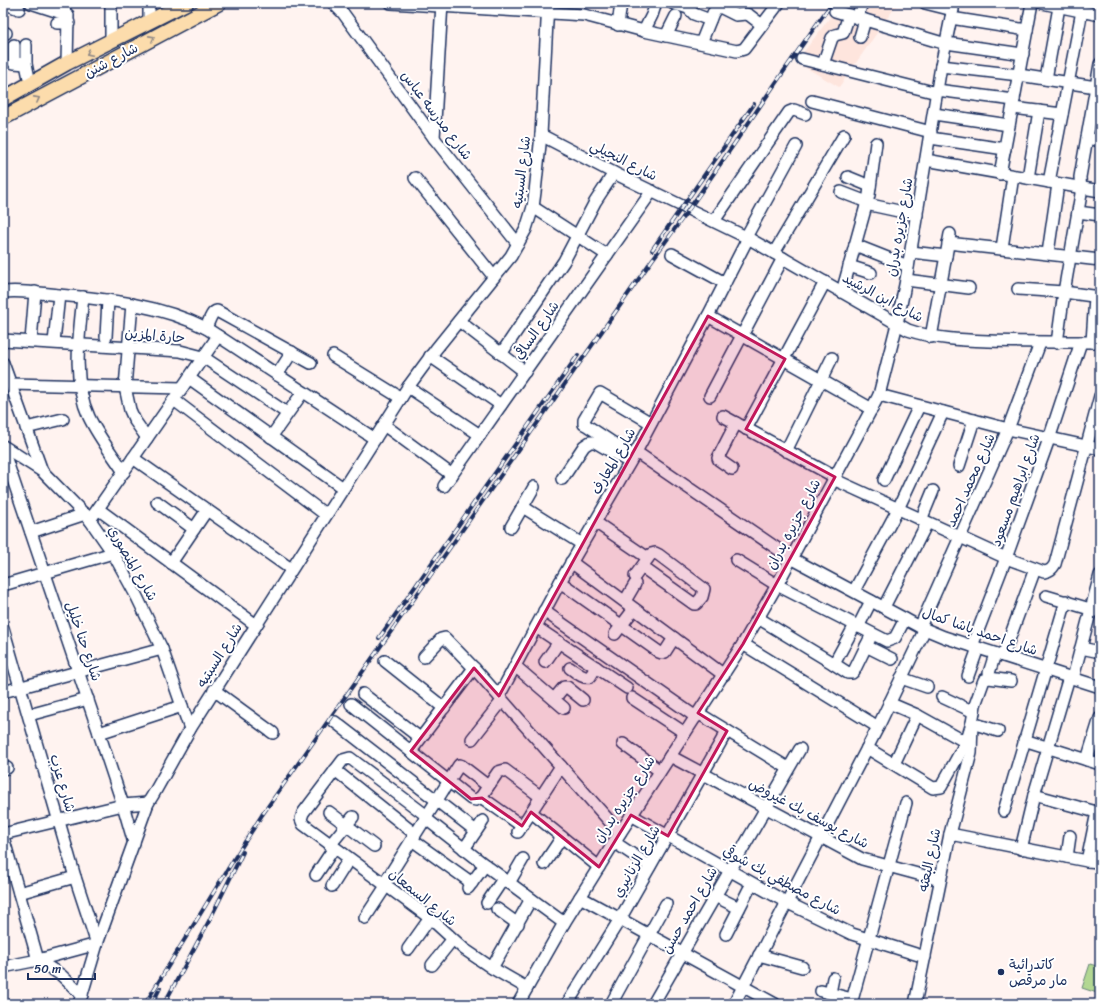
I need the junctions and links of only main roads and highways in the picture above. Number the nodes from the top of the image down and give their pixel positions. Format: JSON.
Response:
{"nodes":[{"id":1,"x":186,"y":3,"type":"edge"},
{"id":2,"x":219,"y":3,"type":"edge"},
{"id":3,"x":166,"y":13,"type":"junction"},
{"id":4,"x":173,"y":27,"type":"junction"},
{"id":5,"x":4,"y":98,"type":"edge"},
{"id":6,"x":8,"y":115,"type":"edge"}],
"edges":[{"from":1,"to":3,"type":"main road","name":"شارع شنن"},
{"from":2,"to":4,"type":"main road","name":"شارع شنن"},
{"from":3,"to":4,"type":"main road"},
{"from":3,"to":5,"type":"main road","name":"شارع شنن","one_way":true},
{"from":6,"to":4,"type":"main road","name":"شارع شنن","one_way":true},
{"from":5,"to":6,"type":"main road"}]}
